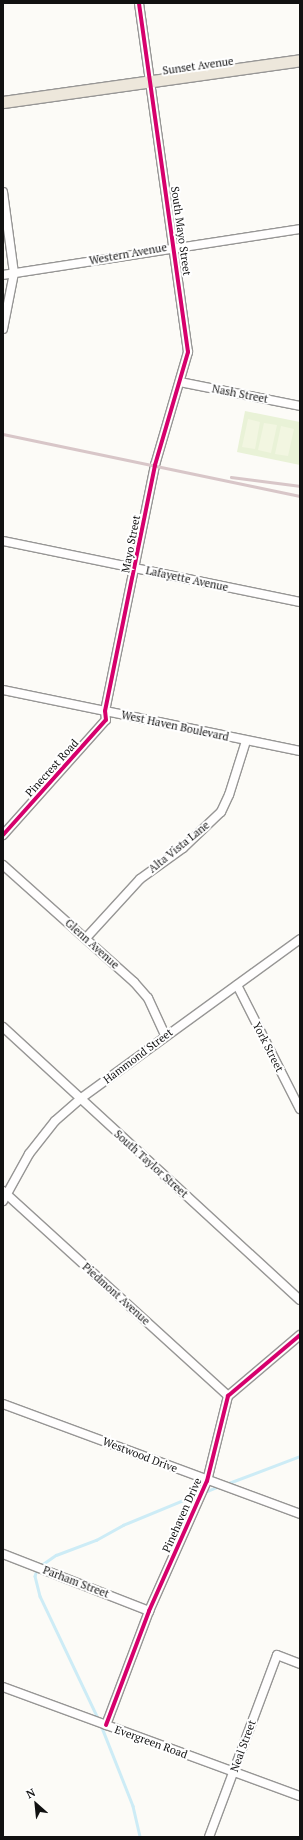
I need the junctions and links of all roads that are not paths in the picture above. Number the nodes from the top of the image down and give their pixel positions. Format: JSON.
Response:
{"nodes":[{"id":1,"x":139,"y":3,"type":"edge"},
{"id":2,"x":300,"y":60,"type":"edge"},
{"id":3,"x":150,"y":83,"type":"junction"},
{"id":4,"x":3,"y":102,"type":"edge"},
{"id":5,"x":3,"y":192,"type":"edge"},
{"id":6,"x":300,"y":229,"type":"edge"},
{"id":7,"x":174,"y":246,"type":"junction"},
{"id":8,"x":14,"y":274,"type":"junction"},
{"id":9,"x":3,"y":275,"type":"edge"},
{"id":10,"x":3,"y":329,"type":"edge"},
{"id":11,"x":180,"y":382,"type":"junction"},
{"id":12,"x":300,"y":406,"type":"edge"},
{"id":13,"x":3,"y":541,"type":"edge"},
{"id":14,"x":135,"y":568,"type":"junction"},
{"id":15,"x":300,"y":602,"type":"edge"},
{"id":16,"x":3,"y":690,"type":"edge"},
{"id":17,"x":105,"y":711,"type":"junction"},
{"id":18,"x":246,"y":741,"type":"junction"},
{"id":19,"x":300,"y":751,"type":"edge"},
{"id":20,"x":3,"y":835,"type":"edge"},
{"id":21,"x":3,"y":865,"type":"edge"},
{"id":22,"x":86,"y":938,"type":"junction"},
{"id":23,"x":300,"y":939,"type":"edge"},
{"id":24,"x":237,"y":985,"type":"junction"},
{"id":25,"x":3,"y":1027,"type":"edge"},
{"id":26,"x":165,"y":1035,"type":"junction"},
{"id":27,"x":80,"y":1099,"type":"junction"},
{"id":28,"x":300,"y":1109,"type":"edge"},
{"id":29,"x":4,"y":1195,"type":"edge"},
{"id":30,"x":300,"y":1300,"type":"edge"},
{"id":31,"x":300,"y":1335,"type":"edge"},
{"id":32,"x":228,"y":1396,"type":"junction"},
{"id":33,"x":3,"y":1404,"type":"edge"},
{"id":34,"x":207,"y":1481,"type":"junction"},
{"id":35,"x":300,"y":1514,"type":"edge"},
{"id":36,"x":3,"y":1554,"type":"edge"},
{"id":37,"x":149,"y":1611,"type":"junction"},
{"id":38,"x":300,"y":1664,"type":"edge"},
{"id":39,"x":3,"y":1687,"type":"edge"},
{"id":40,"x":106,"y":1725,"type":"junction"},
{"id":41,"x":234,"y":1772,"type":"junction"},
{"id":42,"x":300,"y":1796,"type":"edge"},
{"id":43,"x":209,"y":1837,"type":"edge"}],
"edges":[{"from":1,"to":3,"type":"street"},
{"from":2,"to":3,"type":"main road","name":"Sunset Avenue"},
{"from":3,"to":4,"type":"main road","name":"Sunset Avenue"},
{"from":3,"to":7,"type":"street","name":"South Mayo Street"},
{"from":5,"to":8,"type":"street"},
{"from":6,"to":7,"type":"street","name":"Western Avenue"},
{"from":7,"to":8,"type":"street","name":"Western Avenue"},
{"from":7,"to":11,"type":"street","name":"South Mayo Street"},
{"from":8,"to":9,"type":"street","name":"Western Avenue"},
{"from":8,"to":10,"type":"street"},
{"from":11,"to":12,"type":"street","name":"Nash Street"},
{"from":11,"to":14,"type":"street","name":"Mayo Street"},
{"from":13,"to":14,"type":"street","name":"Lafayette Avenue"},
{"from":14,"to":15,"type":"street","name":"Lafayette Avenue"},
{"from":14,"to":17,"type":"street","name":"Mayo Street"},
{"from":16,"to":17,"type":"street","name":"West Haven Boulevard"},
{"from":17,"to":18,"type":"street","name":"West Haven Boulevard"},
{"from":17,"to":20,"type":"street","name":"Pinecrest Road"},
{"from":18,"to":19,"type":"street","name":"West Haven Boulevard"},
{"from":18,"to":22,"type":"street","name":"Alta Vista Lane"},
{"from":21,"to":22,"type":"street","name":"Glenn Avenue"},
{"from":22,"to":26,"type":"street","name":"Glenn Avenue"},
{"from":23,"to":24,"type":"street","name":"Hammond Street"},
{"from":24,"to":26,"type":"street","name":"Hammond Street"},
{"from":24,"to":28,"type":"street","name":"York Street"},
{"from":25,"to":27,"type":"street","name":"South Taylor Street"},
{"from":26,"to":27,"type":"street","name":"Hammond Street"},
{"from":27,"to":29,"type":"street","name":"Hammond Street"},
{"from":27,"to":30,"type":"street","name":"South Taylor Street"},
{"from":29,"to":32,"type":"street","name":"Piedmont Avenue"},
{"from":31,"to":32,"type":"street"},
{"from":32,"to":34,"type":"street","name":"Pinehaven Drive"},
{"from":33,"to":34,"type":"street","name":"Westwood Drive"},
{"from":34,"to":35,"type":"street","name":"Westwood Drive"},
{"from":34,"to":37,"type":"street","name":"Pinehaven Drive"},
{"from":36,"to":37,"type":"street","name":"Parham Street"},
{"from":37,"to":40,"type":"street","name":"Pinehaven Drive"},
{"from":38,"to":41,"type":"street","name":"Neal Street"},
{"from":39,"to":40,"type":"street","name":"Evergreen Road"},
{"from":40,"to":41,"type":"street","name":"Evergreen Road"},
{"from":41,"to":42,"type":"street","name":"Evergreen Road"},
{"from":41,"to":43,"type":"street","name":"Neal Street"}]}
